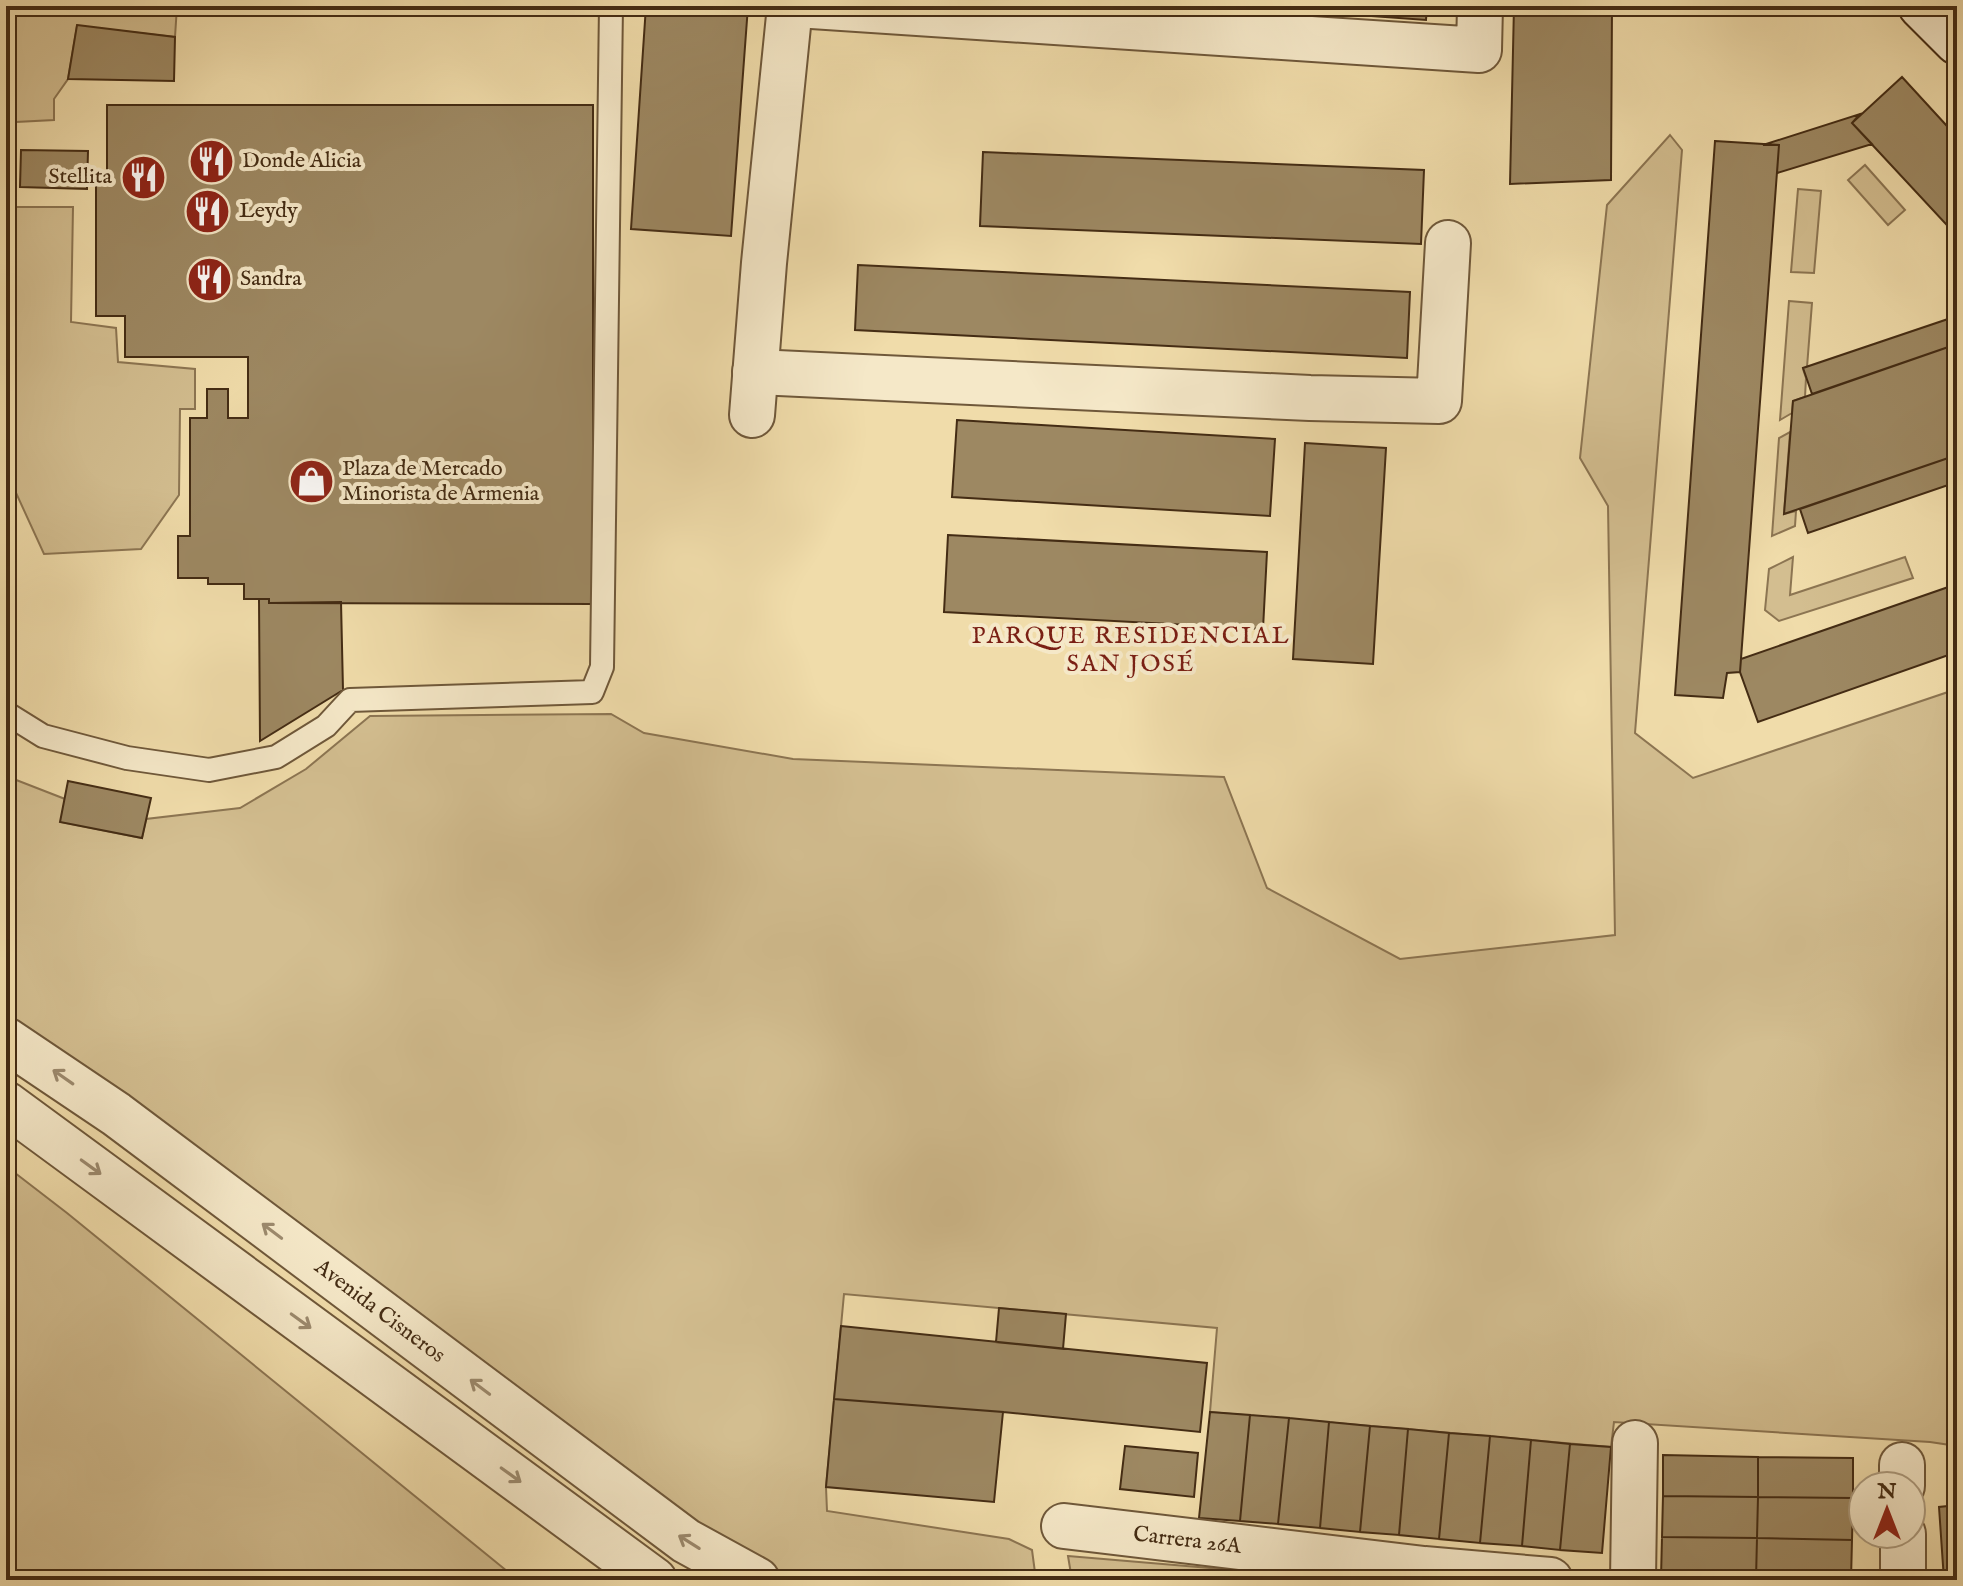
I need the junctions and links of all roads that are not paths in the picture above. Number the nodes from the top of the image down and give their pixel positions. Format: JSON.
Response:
{"nodes":[{"id":1,"x":611,"y":6,"type":"edge"},
{"id":2,"x":790,"y":6,"type":"edge"},
{"id":3,"x":812,"y":6,"type":"edge"},
{"id":4,"x":1480,"y":6,"type":"edge"},
{"id":5,"x":1921,"y":6,"type":"edge"},
{"id":6,"x":1957,"y":42,"type":"edge"},
{"id":7,"x":1448,"y":243,"type":"dead end"},
{"id":8,"x":755,"y":372,"type":"junction"},
{"id":9,"x":752,"y":415,"type":"dead end"},
{"id":10,"x":6,"y":713,"type":"edge"},
{"id":11,"x":6,"y":1040,"type":"edge"},
{"id":12,"x":6,"y":1104,"type":"edge"},
{"id":13,"x":1635,"y":1443,"type":"dead end"},
{"id":14,"x":1064,"y":1526,"type":"dead end"},
{"id":15,"x":1903,"y":1550,"type":"edge"},
{"id":16,"x":1424,"y":1574,"type":"edge"},
{"id":17,"x":654,"y":1580,"type":"edge"},
{"id":18,"x":757,"y":1580,"type":"edge"},
{"id":19,"x":1550,"y":1580,"type":"edge"},
{"id":20,"x":1633,"y":1580,"type":"edge"},
{"id":21,"x":1903,"y":1580,"type":"edge"}],
"edges":[{"from":1,"to":10,"type":"lane"},
{"from":2,"to":8,"type":"street"},
{"from":3,"to":4,"type":"street"},
{"from":5,"to":6,"type":"street"},
{"from":7,"to":8,"type":"street"},
{"from":8,"to":9,"type":"street"},
{"from":18,"to":11,"type":"street","name":"Avenida Cisneros","one_way":true},
{"from":12,"to":17,"type":"street","one_way":true},
{"from":13,"to":20,"type":"street"},
{"from":14,"to":16,"type":"street","name":"Carrera 26A"},
{"from":15,"to":21,"type":"street"},
{"from":16,"to":19,"type":"street","name":"Carrera 26A"}]}
